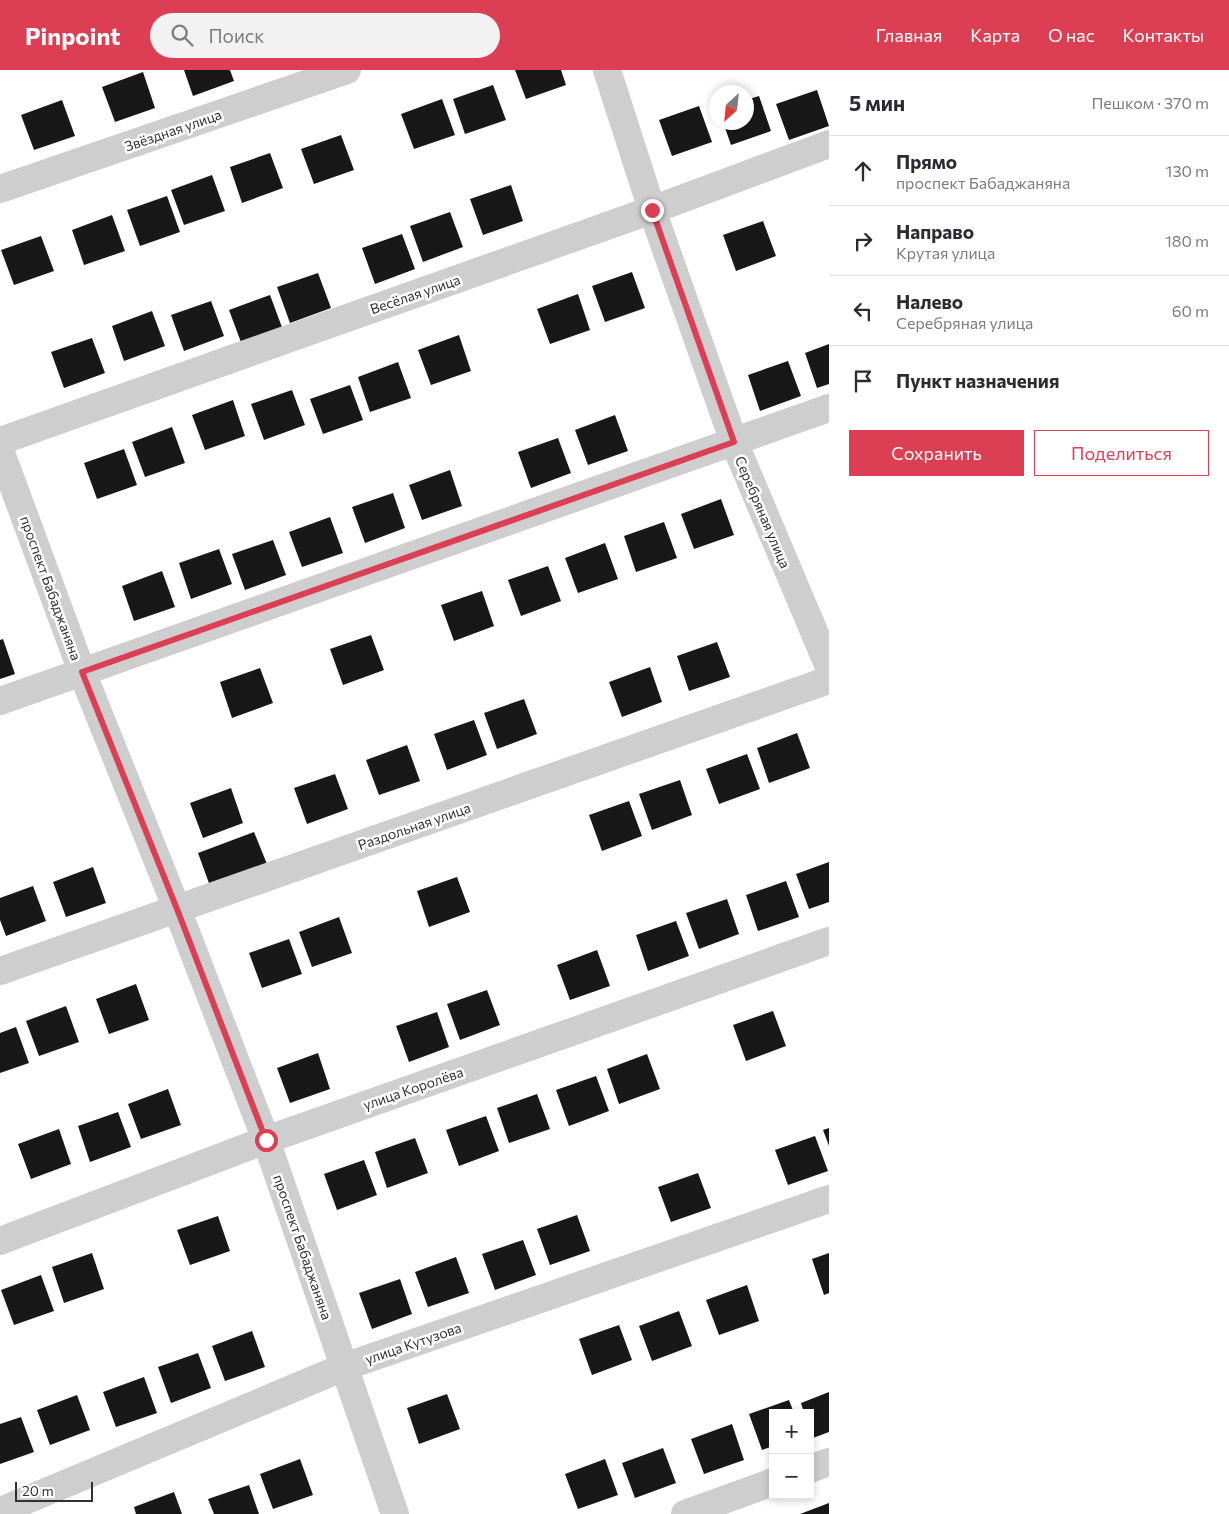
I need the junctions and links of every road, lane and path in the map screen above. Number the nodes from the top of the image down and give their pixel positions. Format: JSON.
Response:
{"nodes":[{"id":1,"x":347,"y":70,"type":"edge"},
{"id":2,"x":607,"y":70,"type":"edge"},
{"id":3,"x":829,"y":144,"type":"edge"},
{"id":4,"x":0,"y":189,"type":"edge"},
{"id":5,"x":652,"y":210,"type":"junction"},
{"id":6,"x":829,"y":408,"type":"edge"},
{"id":7,"x":0,"y":441,"type":"edge"},
{"id":8,"x":734,"y":442,"type":"junction"},
{"id":9,"x":0,"y":450,"type":"edge"},
{"id":10,"x":829,"y":667,"type":"edge"},
{"id":11,"x":82,"y":672,"type":"junction"},
{"id":12,"x":829,"y":680,"type":"edge"},
{"id":13,"x":0,"y":701,"type":"edge"},
{"id":14,"x":177,"y":909,"type":"junction"},
{"id":15,"x":829,"y":941,"type":"edge"},
{"id":16,"x":0,"y":971,"type":"edge"},
{"id":17,"x":266,"y":1140,"type":"junction"},
{"id":18,"x":829,"y":1199,"type":"edge"},
{"id":19,"x":0,"y":1241,"type":"edge"},
{"id":20,"x":344,"y":1367,"type":"junction"},
{"id":21,"x":829,"y":1462,"type":"edge"},
{"id":22,"x":814,"y":1467,"type":"edge"},
{"id":23,"x":769,"y":1483,"type":"edge"},
{"id":24,"x":6,"y":1510,"type":"edge"},
{"id":25,"x":395,"y":1514,"type":"edge"},
{"id":26,"x":685,"y":1514,"type":"edge"}],
"edges":[{"from":1,"to":4,"type":"street","name":"Звёздная улица"},
{"from":2,"to":5,"type":"street","name":"Серебряная улица"},
{"from":3,"to":5,"type":"street","name":"Весёлая улица"},
{"from":5,"to":7,"type":"street","name":"Весёлая улица"},
{"from":5,"to":8,"type":"street","name":"Серебряная улица"},
{"from":6,"to":8,"type":"street"},
{"from":8,"to":10,"type":"street","name":"Серебряная улица"},
{"from":8,"to":11,"type":"street"},
{"from":9,"to":11,"type":"street","name":"проспект Бабаджаняна"},
{"from":11,"to":13,"type":"street"},
{"from":11,"to":14,"type":"street","name":"проспект Бабаджаняна"},
{"from":12,"to":14,"type":"street","name":"Раздольная улица"},
{"from":14,"to":16,"type":"street","name":"Раздольная улица"},
{"from":14,"to":17,"type":"street","name":"проспект Бабаджаняна"},
{"from":15,"to":17,"type":"street","name":"улица Королёва"},
{"from":17,"to":19,"type":"street","name":"улица Королёва"},
{"from":17,"to":20,"type":"street","name":"проспект Бабаджаняна"},
{"from":18,"to":20,"type":"street","name":"улица Кутузова"},
{"from":20,"to":24,"type":"street","name":"улица Кутузова"},
{"from":20,"to":25,"type":"street","name":"проспект Бабаджаняна"},
{"from":21,"to":22,"type":"street"},
{"from":23,"to":26,"type":"street"}]}
